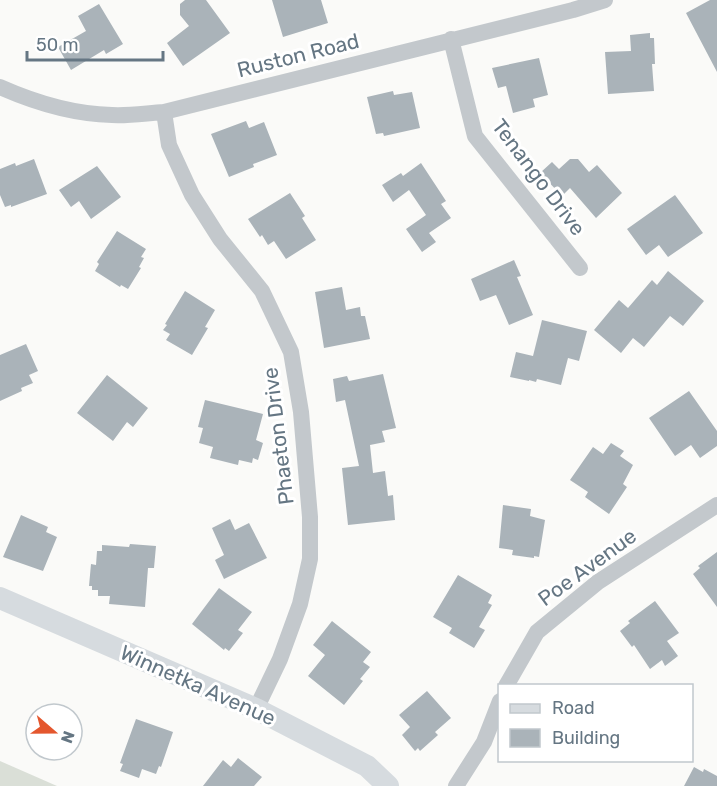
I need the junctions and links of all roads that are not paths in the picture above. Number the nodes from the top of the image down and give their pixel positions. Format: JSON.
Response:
{"nodes":[{"id":1,"x":605,"y":0,"type":"edge"},
{"id":2,"x":451,"y":39,"type":"junction"},
{"id":3,"x":0,"y":87,"type":"edge"},
{"id":4,"x":164,"y":112,"type":"junction"},
{"id":5,"x":580,"y":268,"type":"dead end"},
{"id":6,"x":717,"y":505,"type":"edge"},
{"id":7,"x":0,"y":598,"type":"edge"},
{"id":8,"x":507,"y":684,"type":"edge"},
{"id":9,"x":498,"y":706,"type":"edge"},
{"id":10,"x":256,"y":709,"type":"junction"},
{"id":11,"x":388,"y":786,"type":"edge"},
{"id":12,"x":456,"y":786,"type":"edge"}],
"edges":[{"from":1,"to":2,"type":"street","name":"Ruston Road"},
{"from":2,"to":4,"type":"street","name":"Ruston Road"},
{"from":2,"to":5,"type":"street","name":"Tenango Drive"},
{"from":3,"to":4,"type":"street","name":"Ruston Road"},
{"from":4,"to":10,"type":"street","name":"Phaeton Drive"},
{"from":6,"to":8,"type":"street","name":"Poe Avenue"},
{"from":7,"to":10,"type":"main road","name":"Winnetka Avenue"},
{"from":9,"to":12,"type":"street"},
{"from":10,"to":11,"type":"main road","name":"Winnetka Avenue"}]}
